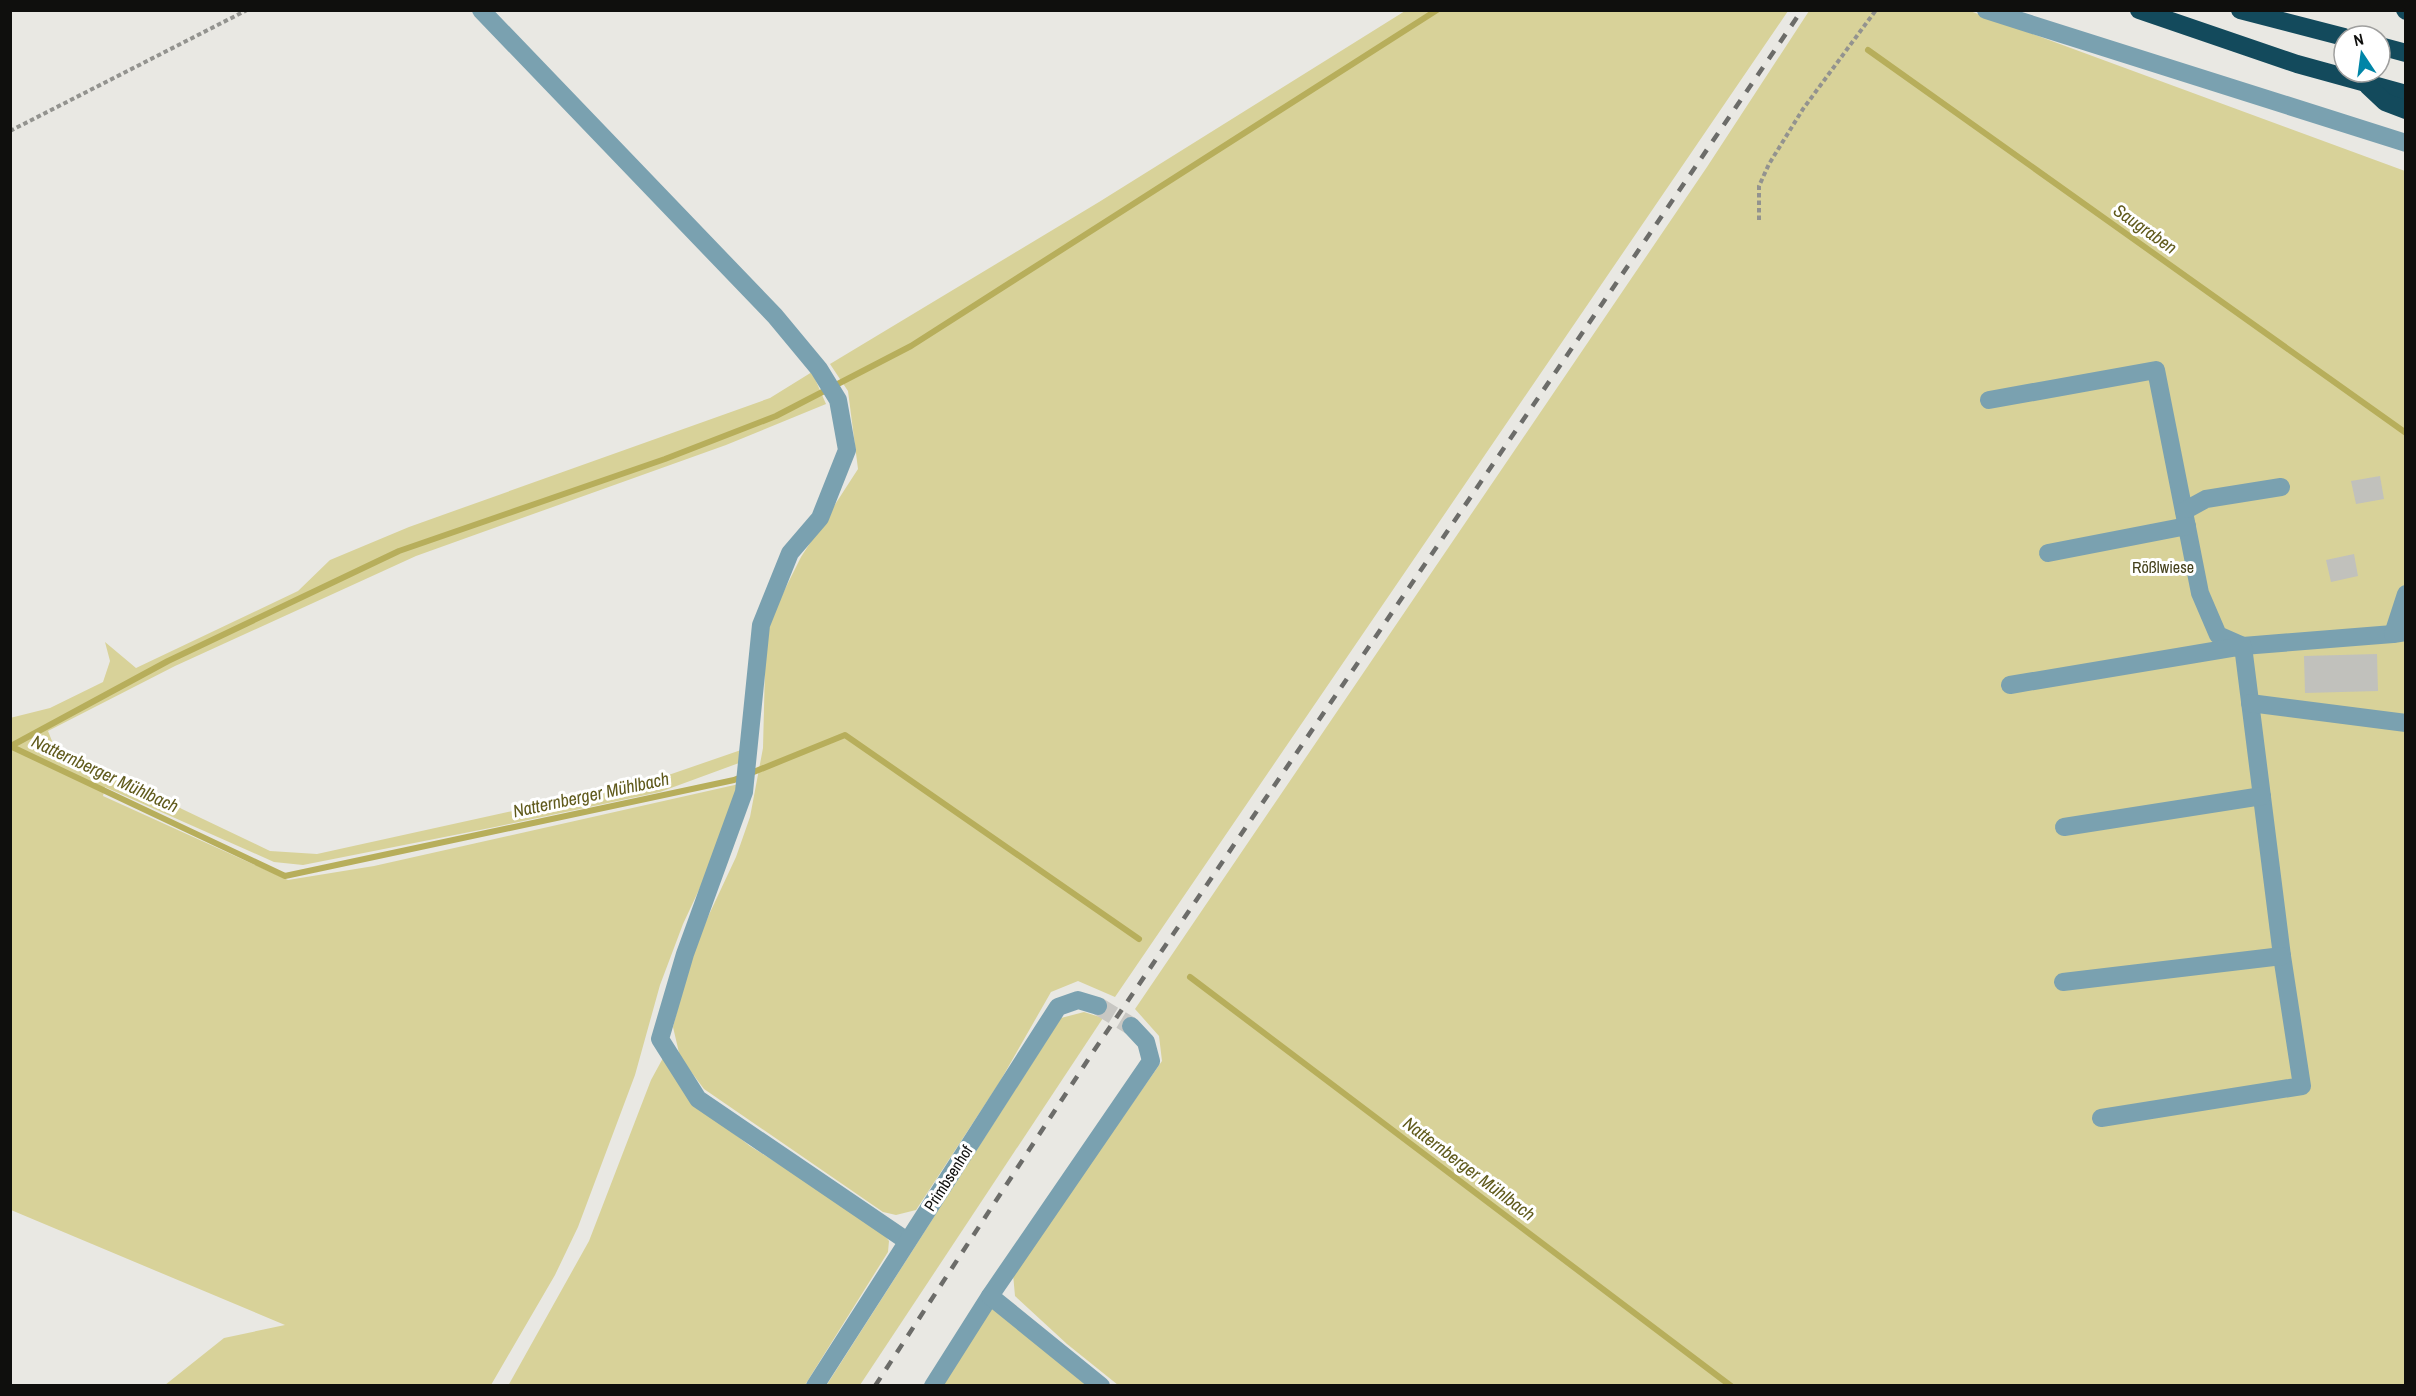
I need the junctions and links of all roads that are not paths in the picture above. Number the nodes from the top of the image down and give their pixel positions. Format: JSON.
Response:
{"nodes":[{"id":1,"x":481,"y":10,"type":"edge"},
{"id":2,"x":1986,"y":10,"type":"edge"},
{"id":3,"x":2139,"y":10,"type":"edge"},
{"id":4,"x":2240,"y":10,"type":"edge"},
{"id":5,"x":2332,"y":34,"type":"edge"},
{"id":6,"x":2332,"y":74,"type":"edge"},
{"id":7,"x":2367,"y":84,"type":"joint"},
{"id":8,"x":2406,"y":94,"type":"edge"},
{"id":9,"x":2406,"y":110,"type":"edge"},
{"id":10,"x":2406,"y":143,"type":"edge"},
{"id":11,"x":1989,"y":400,"type":"dead end"},
{"id":12,"x":2281,"y":487,"type":"dead end"},
{"id":13,"x":2186,"y":518,"type":"junction"},
{"id":14,"x":2048,"y":553,"type":"dead end"},
{"id":15,"x":2406,"y":594,"type":"edge"},
{"id":16,"x":2399,"y":633,"type":"edge"},
{"id":17,"x":2243,"y":646,"type":"junction"},
{"id":18,"x":2010,"y":685,"type":"dead end"},
{"id":19,"x":2250,"y":703,"type":"junction"},
{"id":20,"x":2406,"y":723,"type":"edge"},
{"id":21,"x":2262,"y":796,"type":"junction"},
{"id":22,"x":2064,"y":827,"type":"dead end"},
{"id":23,"x":2282,"y":956,"type":"junction"},
{"id":24,"x":2063,"y":982,"type":"dead end"},
{"id":25,"x":1098,"y":1005,"type":"tunnel mouth"},
{"id":26,"x":1131,"y":1026,"type":"tunnel mouth"},
{"id":27,"x":2101,"y":1118,"type":"dead end"},
{"id":28,"x":907,"y":1241,"type":"junction"},
{"id":29,"x":990,"y":1296,"type":"junction"},
{"id":30,"x":815,"y":1386,"type":"edge"},
{"id":31,"x":933,"y":1386,"type":"edge"},
{"id":32,"x":1101,"y":1386,"type":"edge"}],
"edges":[{"from":1,"to":28,"type":"lane"},
{"from":2,"to":10,"type":"lane"},
{"from":3,"to":6,"type":"highway"},
{"from":4,"to":5,"type":"highway"},
{"from":7,"to":8,"type":"highway"},
{"from":7,"to":9,"type":"highway"},
{"from":11,"to":13,"type":"lane"},
{"from":12,"to":13,"type":"lane"},
{"from":13,"to":14,"type":"lane"},
{"from":13,"to":17,"type":"lane"},
{"from":15,"to":16,"type":"lane"},
{"from":16,"to":17,"type":"lane"},
{"from":17,"to":18,"type":"lane"},
{"from":17,"to":19,"type":"lane"},
{"from":19,"to":20,"type":"lane"},
{"from":19,"to":21,"type":"lane"},
{"from":21,"to":22,"type":"lane"},
{"from":21,"to":23,"type":"lane"},
{"from":23,"to":24,"type":"lane"},
{"from":23,"to":27,"type":"lane"},
{"from":25,"to":28,"type":"lane","name":"Primbsenhof"},
{"from":26,"to":29,"type":"lane"},
{"from":28,"to":30,"type":"lane","name":"Primbsenhof"},
{"from":29,"to":31,"type":"lane"},
{"from":29,"to":32,"type":"lane"}]}
